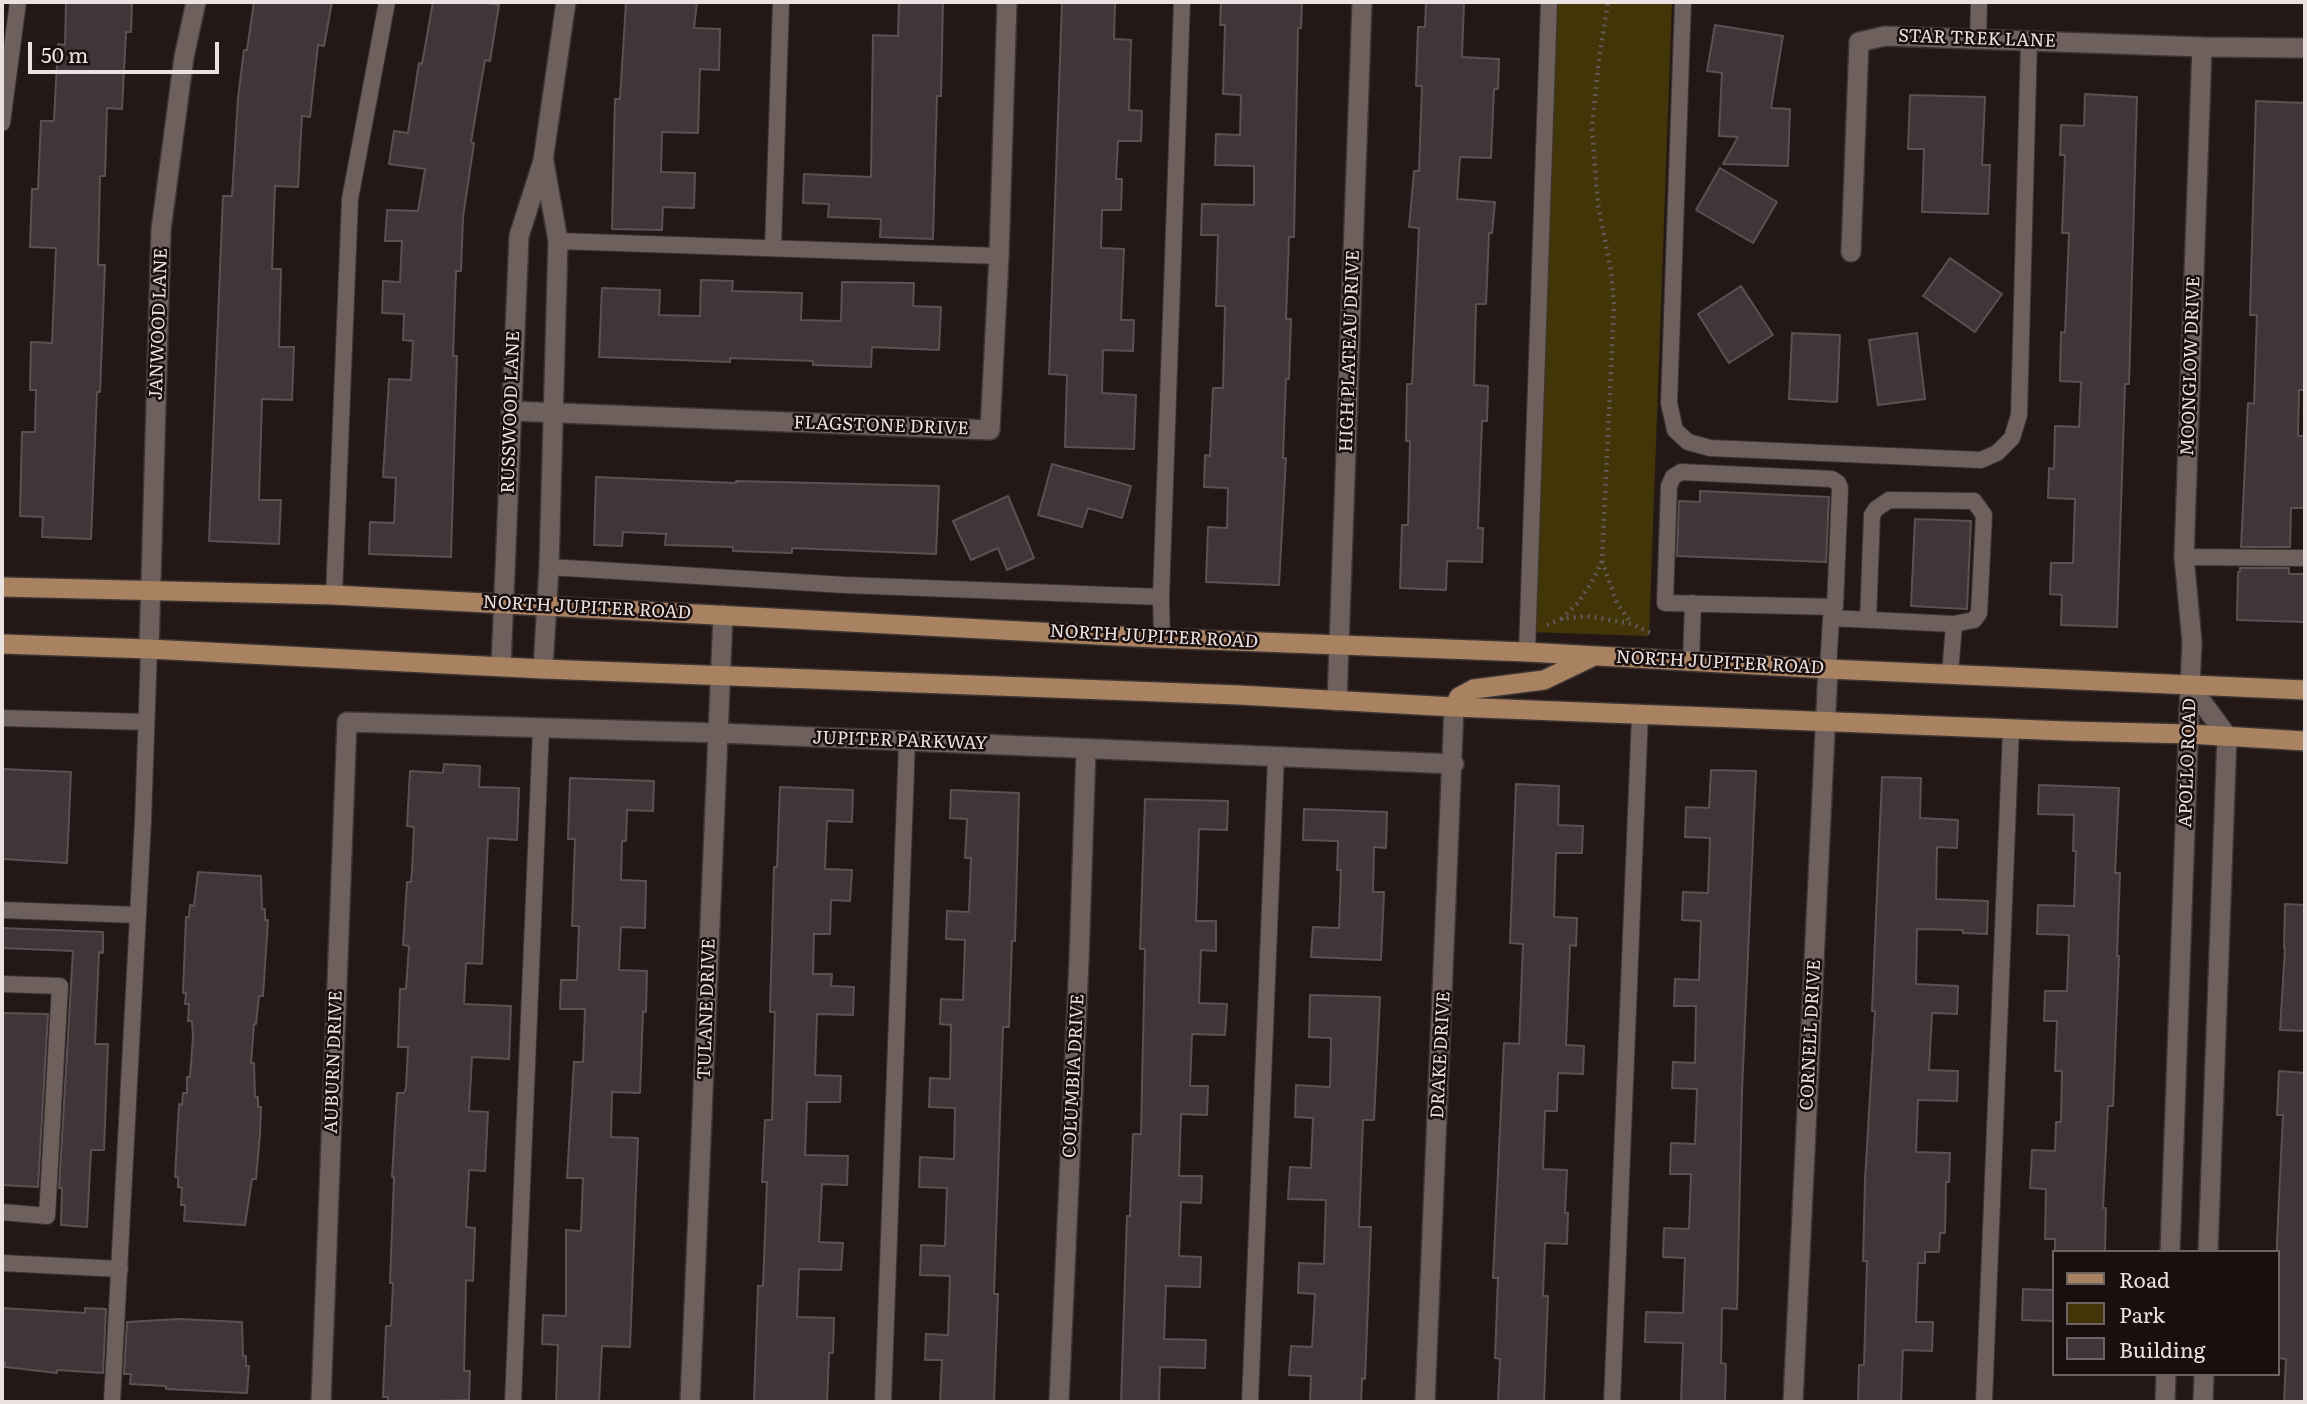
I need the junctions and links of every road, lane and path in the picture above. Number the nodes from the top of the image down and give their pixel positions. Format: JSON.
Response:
{"nodes":[{"id":1,"x":18,"y":2,"type":"edge"},
{"id":2,"x":195,"y":2,"type":"edge"},
{"id":3,"x":387,"y":2,"type":"edge"},
{"id":4,"x":566,"y":2,"type":"edge"},
{"id":5,"x":781,"y":2,"type":"edge"},
{"id":6,"x":1007,"y":2,"type":"edge"},
{"id":7,"x":1182,"y":2,"type":"edge"},
{"id":8,"x":1362,"y":2,"type":"edge"},
{"id":9,"x":1549,"y":2,"type":"edge"},
{"id":10,"x":1608,"y":2,"type":"edge"},
{"id":11,"x":1683,"y":2,"type":"edge"},
{"id":12,"x":1979,"y":2,"type":"edge"},
{"id":13,"x":1978,"y":39,"type":"junction"},
{"id":14,"x":2029,"y":41,"type":"junction"},
{"id":15,"x":2202,"y":47,"type":"junction"},
{"id":16,"x":2305,"y":48,"type":"edge"},
{"id":17,"x":2,"y":123,"type":"edge"},
{"id":18,"x":543,"y":161,"type":"junction"},
{"id":19,"x":558,"y":241,"type":"junction"},
{"id":20,"x":774,"y":248,"type":"junction"},
{"id":21,"x":1852,"y":253,"type":"dead end"},
{"id":22,"x":999,"y":256,"type":"junction"},
{"id":23,"x":511,"y":411,"type":"junction"},
{"id":24,"x":555,"y":414,"type":"junction"},
{"id":25,"x":2184,"y":557,"type":"junction"},
{"id":26,"x":2305,"y":558,"type":"edge"},
{"id":27,"x":1602,"y":561,"type":"junction"},
{"id":28,"x":549,"y":568,"type":"junction"},
{"id":29,"x":2,"y":587,"type":"edge"},
{"id":30,"x":151,"y":589,"type":"junction"},
{"id":31,"x":334,"y":595,"type":"junction"},
{"id":32,"x":1161,"y":597,"type":"junction"},
{"id":33,"x":504,"y":604,"type":"junction"},
{"id":34,"x":1693,"y":604,"type":"junction"},
{"id":35,"x":546,"y":607,"type":"junction"},
{"id":36,"x":1833,"y":613,"type":"junction"},
{"id":37,"x":723,"y":615,"type":"junction"},
{"id":38,"x":1561,"y":619,"type":"junction"},
{"id":39,"x":1868,"y":620,"type":"junction"},
{"id":40,"x":1632,"y":624,"type":"junction"},
{"id":41,"x":1954,"y":624,"type":"junction"},
{"id":42,"x":1528,"y":628,"type":"junction"},
{"id":43,"x":1651,"y":633,"type":"dead end"},
{"id":44,"x":1161,"y":638,"type":"junction"},
{"id":45,"x":2,"y":644,"type":"edge"},
{"id":46,"x":1340,"y":646,"type":"junction"},
{"id":47,"x":149,"y":649,"type":"junction"},
{"id":48,"x":1527,"y":652,"type":"junction"},
{"id":49,"x":1594,"y":656,"type":"junction"},
{"id":50,"x":1691,"y":661,"type":"junction"},
{"id":51,"x":501,"y":666,"type":"junction"},
{"id":52,"x":543,"y":668,"type":"junction"},
{"id":53,"x":1828,"y":669,"type":"junction"},
{"id":54,"x":721,"y":674,"type":"junction"},
{"id":55,"x":1950,"y":674,"type":"junction"},
{"id":56,"x":2190,"y":686,"type":"junction"},
{"id":57,"x":2305,"y":690,"type":"edge"},
{"id":58,"x":1337,"y":701,"type":"junction"},
{"id":59,"x":1454,"y":707,"type":"junction"},
{"id":60,"x":1640,"y":714,"type":"junction"},
{"id":61,"x":2,"y":718,"type":"edge"},
{"id":62,"x":146,"y":722,"type":"junction"},
{"id":63,"x":347,"y":722,"type":"joint"},
{"id":64,"x":1825,"y":722,"type":"junction"},
{"id":65,"x":541,"y":728,"type":"junction"},
{"id":66,"x":2011,"y":729,"type":"junction"},
{"id":67,"x":719,"y":733,"type":"junction"},
{"id":68,"x":2189,"y":734,"type":"junction"},
{"id":69,"x":2227,"y":736,"type":"junction"},
{"id":70,"x":907,"y":741,"type":"junction"},
{"id":71,"x":2305,"y":741,"type":"edge"},
{"id":72,"x":1086,"y":749,"type":"junction"},
{"id":73,"x":1276,"y":757,"type":"junction"},
{"id":74,"x":1454,"y":764,"type":"junction"},
{"id":75,"x":2,"y":910,"type":"edge"},
{"id":76,"x":136,"y":915,"type":"junction"},
{"id":77,"x":2,"y":984,"type":"edge"},
{"id":78,"x":2,"y":1212,"type":"edge"},
{"id":79,"x":2171,"y":1250,"type":"edge"},
{"id":80,"x":2208,"y":1250,"type":"edge"},
{"id":81,"x":2,"y":1263,"type":"edge"},
{"id":82,"x":120,"y":1269,"type":"junction"},
{"id":83,"x":2166,"y":1376,"type":"edge"},
{"id":84,"x":2204,"y":1376,"type":"edge"},
{"id":85,"x":112,"y":1402,"type":"edge"},
{"id":86,"x":321,"y":1402,"type":"edge"},
{"id":87,"x":513,"y":1402,"type":"edge"},
{"id":88,"x":690,"y":1402,"type":"edge"},
{"id":89,"x":883,"y":1402,"type":"edge"},
{"id":90,"x":1059,"y":1402,"type":"edge"},
{"id":91,"x":1250,"y":1402,"type":"edge"},
{"id":92,"x":1425,"y":1402,"type":"edge"},
{"id":93,"x":1612,"y":1402,"type":"edge"},
{"id":94,"x":1793,"y":1402,"type":"edge"},
{"id":95,"x":1984,"y":1402,"type":"edge"},
{"id":96,"x":2165,"y":1402,"type":"edge"},
{"id":97,"x":2203,"y":1402,"type":"edge"}],
"edges":[{"from":1,"to":17,"type":"lane"},
{"from":2,"to":30,"type":"street","name":"JANWOOD LANE"},
{"from":3,"to":31,"type":"lane"},
{"from":4,"to":18,"type":"street","name":"RUSSWOOD LANE"},
{"from":5,"to":20,"type":"lane"},
{"from":6,"to":22,"type":"street","name":"FLAGSTONE DRIVE"},
{"from":7,"to":32,"type":"lane"},
{"from":8,"to":46,"type":"street","name":"HIGH PLATEAU DRIVE"},
{"from":9,"to":42,"type":"lane"},
{"from":10,"to":27,"type":"path"},
{"from":11,"to":14,"type":"lane"},
{"from":12,"to":13,"type":"lane"},
{"from":13,"to":14,"type":"street","name":"STAR TREK LANE"},
{"from":13,"to":21,"type":"street","name":"STAR TREK LANE"},
{"from":14,"to":15,"type":"street","name":"STAR TREK LANE"},
{"from":15,"to":16,"type":"street","name":"STAR TREK LANE"},
{"from":15,"to":25,"type":"street","name":"MOONGLOW DRIVE"},
{"from":18,"to":19,"type":"street","name":"RUSSWOOD LANE"},
{"from":18,"to":23,"type":"street","name":"RUSSWOOD LANE"},
{"from":19,"to":20,"type":"lane"},
{"from":19,"to":24,"type":"street","name":"RUSSWOOD LANE"},
{"from":20,"to":22,"type":"lane"},
{"from":22,"to":24,"type":"street","name":"FLAGSTONE DRIVE"},
{"from":23,"to":24,"type":"street","name":"FLAGSTONE DRIVE"},
{"from":23,"to":33,"type":"street","name":"RUSSWOOD LANE"},
{"from":24,"to":28,"type":"street","name":"RUSSWOOD LANE"},
{"from":25,"to":26,"type":"lane"},
{"from":25,"to":56,"type":"street","name":"MOONGLOW DRIVE"},
{"from":27,"to":38,"type":"path"},
{"from":27,"to":40,"type":"path"},
{"from":28,"to":32,"type":"lane"},
{"from":28,"to":35,"type":"street","name":"RUSSWOOD LANE"},
{"from":29,"to":30,"type":"main road","name":"NORTH JUPITER ROAD"},
{"from":30,"to":31,"type":"main road","name":"NORTH JUPITER ROAD"},
{"from":30,"to":47,"type":"street","name":"JANWOOD LANE"},
{"from":31,"to":33,"type":"main road","name":"NORTH JUPITER ROAD"},
{"from":32,"to":44,"type":"lane"},
{"from":33,"to":35,"type":"main road","name":"NORTH JUPITER ROAD"},
{"from":33,"to":51,"type":"street","name":"RUSSWOOD LANE"},
{"from":34,"to":36,"type":"lane"},
{"from":34,"to":36,"type":"lane"},
{"from":34,"to":50,"type":"lane"},
{"from":35,"to":37,"type":"main road","name":"NORTH JUPITER ROAD"},
{"from":35,"to":52,"type":"street","name":"RUSSWOOD LANE"},
{"from":36,"to":39,"type":"lane"},
{"from":36,"to":53,"type":"lane"},
{"from":37,"to":44,"type":"main road","name":"NORTH JUPITER ROAD"},
{"from":37,"to":54,"type":"street","name":"TULANE DRIVE"},
{"from":38,"to":40,"type":"path"},
{"from":38,"to":42,"type":"path"},
{"from":39,"to":41,"type":"lane"},
{"from":39,"to":41,"type":"lane"},
{"from":40,"to":43,"type":"path"},
{"from":41,"to":55,"type":"lane"},
{"from":42,"to":48,"type":"lane"},
{"from":44,"to":46,"type":"main road","name":"NORTH JUPITER ROAD"},
{"from":45,"to":47,"type":"main road"},
{"from":46,"to":48,"type":"main road","name":"NORTH JUPITER ROAD"},
{"from":46,"to":58,"type":"street","name":"HIGH PLATEAU DRIVE"},
{"from":47,"to":51,"type":"main road"},
{"from":47,"to":62,"type":"lane"},
{"from":48,"to":49,"type":"main road","name":"NORTH JUPITER ROAD"},
{"from":49,"to":50,"type":"main road","name":"NORTH JUPITER ROAD"},
{"from":49,"to":59,"type":"main road"},
{"from":50,"to":53,"type":"main road","name":"NORTH JUPITER ROAD"},
{"from":51,"to":52,"type":"main road"},
{"from":52,"to":54,"type":"main road"},
{"from":53,"to":55,"type":"main road","name":"NORTH JUPITER ROAD"},
{"from":53,"to":64,"type":"street","name":"CORNELL DRIVE"},
{"from":54,"to":58,"type":"main road"},
{"from":54,"to":67,"type":"street","name":"TULANE DRIVE"},
{"from":55,"to":56,"type":"main road","name":"NORTH JUPITER ROAD"},
{"from":56,"to":57,"type":"main road","name":"NORTH JUPITER ROAD"},
{"from":56,"to":68,"type":"street","name":"APOLLO ROAD"},
{"from":56,"to":69,"type":"street","name":"APOLLO ROAD"},
{"from":58,"to":59,"type":"main road"},
{"from":59,"to":60,"type":"main road"},
{"from":59,"to":74,"type":"street","name":"DRAKE DRIVE"},
{"from":60,"to":64,"type":"main road"},
{"from":60,"to":93,"type":"lane"},
{"from":61,"to":62,"type":"lane"},
{"from":62,"to":76,"type":"lane"},
{"from":63,"to":65,"type":"street","name":"JUPITER PARKWAY"},
{"from":63,"to":86,"type":"street","name":"AUBURN DRIVE"},
{"from":64,"to":66,"type":"main road"},
{"from":64,"to":94,"type":"street","name":"CORNELL DRIVE"},
{"from":65,"to":67,"type":"street","name":"JUPITER PARKWAY"},
{"from":65,"to":87,"type":"lane"},
{"from":66,"to":68,"type":"main road"},
{"from":66,"to":95,"type":"lane"},
{"from":67,"to":70,"type":"street","name":"JUPITER PARKWAY"},
{"from":67,"to":88,"type":"street","name":"TULANE DRIVE"},
{"from":68,"to":69,"type":"main road"},
{"from":68,"to":79,"type":"street","name":"APOLLO ROAD"},
{"from":69,"to":71,"type":"main road"},
{"from":69,"to":80,"type":"street"},
{"from":70,"to":72,"type":"street","name":"JUPITER PARKWAY"},
{"from":70,"to":89,"type":"lane"},
{"from":72,"to":73,"type":"street","name":"JUPITER PARKWAY"},
{"from":72,"to":90,"type":"street","name":"COLUMBIA DRIVE"},
{"from":73,"to":74,"type":"street","name":"JUPITER PARKWAY"},
{"from":73,"to":91,"type":"lane"},
{"from":74,"to":92,"type":"street","name":"DRAKE DRIVE"},
{"from":75,"to":76,"type":"lane"},
{"from":76,"to":82,"type":"lane"},
{"from":77,"to":78,"type":"lane"},
{"from":81,"to":82,"type":"lane"},
{"from":82,"to":85,"type":"lane"},
{"from":83,"to":96,"type":"street"},
{"from":84,"to":97,"type":"street"}]}
